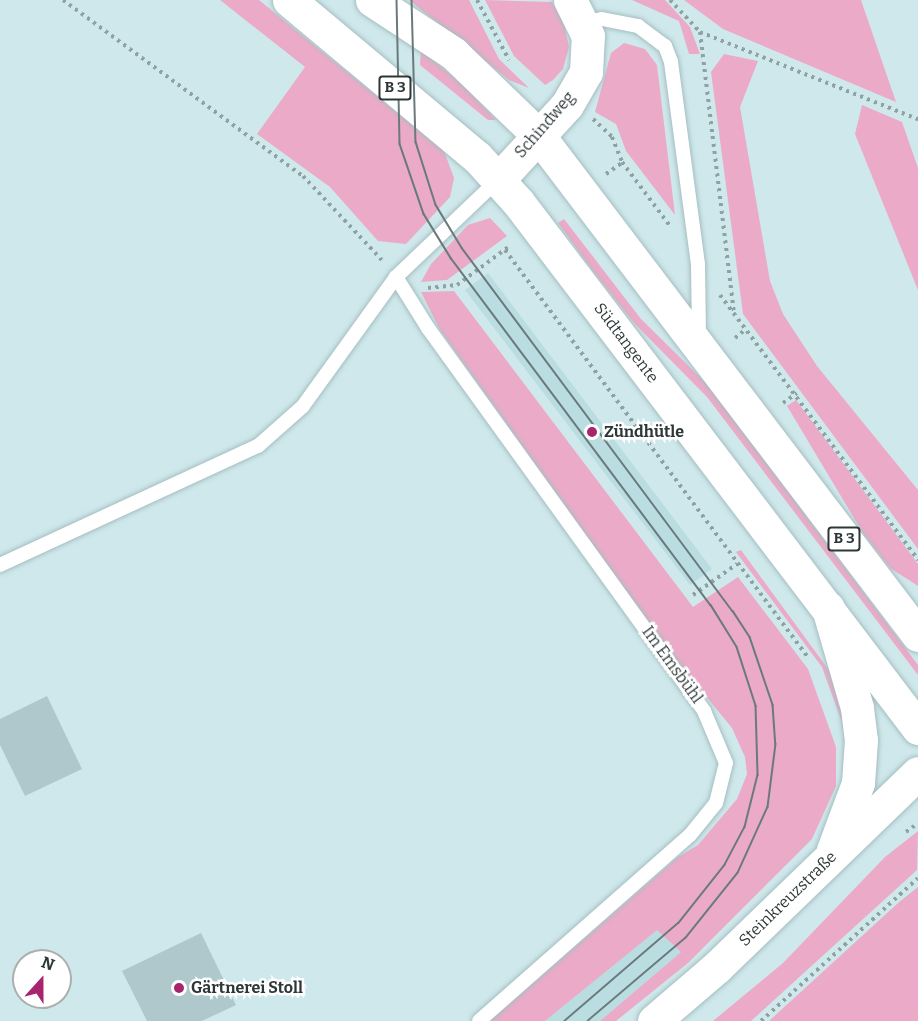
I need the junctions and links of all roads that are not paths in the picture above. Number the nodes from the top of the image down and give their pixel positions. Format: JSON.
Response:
{"nodes":[{"id":1,"x":289,"y":0,"type":"edge"},
{"id":2,"x":372,"y":0,"type":"edge"},
{"id":3,"x":577,"y":11,"type":"edge"},
{"id":4,"x":538,"y":135,"type":"junction"},
{"id":5,"x":498,"y":180,"type":"junction"},
{"id":6,"x":396,"y":277,"type":"junction"},
{"id":7,"x":699,"y":343,"type":"junction"},
{"id":8,"x":0,"y":565,"type":"edge"},
{"id":9,"x":905,"y":606,"type":"edge"},
{"id":10,"x":828,"y":607,"type":"junction"},
{"id":11,"x":918,"y":635,"type":"edge"},
{"id":12,"x":918,"y":729,"type":"edge"},
{"id":13,"x":918,"y":773,"type":"edge"},
{"id":14,"x":829,"y":860,"type":"junction"},
{"id":15,"x":479,"y":1021,"type":"edge"},
{"id":16,"x":654,"y":1021,"type":"edge"}],
"edges":[{"from":1,"to":5,"type":"main road","name":"Südtangente","number":"B 3"},
{"from":2,"to":4,"type":"main road","number":"B 3"},
{"from":3,"to":4,"type":"main road","name":"Schindweg"},
{"from":3,"to":7,"type":"lane"},
{"from":4,"to":5,"type":"main road","name":"Schindweg"},
{"from":4,"to":7,"type":"main road","number":"B 3"},
{"from":5,"to":6,"type":"lane"},
{"from":5,"to":10,"type":"main road","name":"Südtangente","number":"B 3"},
{"from":6,"to":8,"type":"lane"},
{"from":6,"to":15,"type":"lane","name":"Im Emsbühl"},
{"from":7,"to":9,"type":"main road","number":"B 3"},
{"from":9,"to":11,"type":"main road","number":"B 3"},
{"from":10,"to":12,"type":"main road","name":"Südtangente","number":"B 3"},
{"from":10,"to":14,"type":"main road"},
{"from":13,"to":14,"type":"main road","name":"Steinkreuzstraße"},
{"from":14,"to":16,"type":"main road","name":"Steinkreuzstraße"}]}
